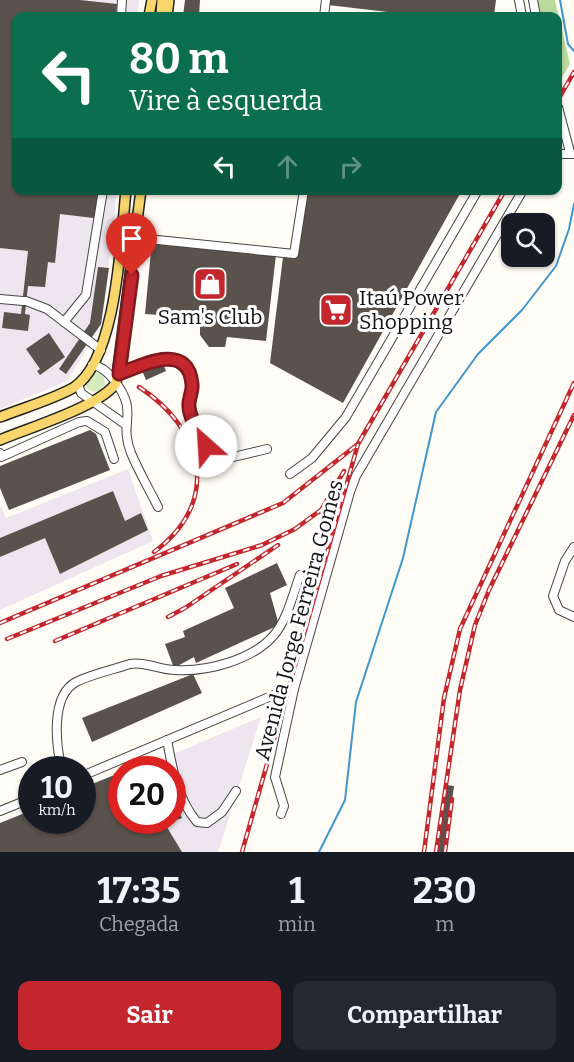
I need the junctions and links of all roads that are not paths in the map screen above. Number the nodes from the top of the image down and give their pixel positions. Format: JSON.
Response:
{"nodes":[{"id":1,"x":562,"y":128,"type":"edge"},
{"id":2,"x":572,"y":153,"type":"edge"},
{"id":3,"x":102,"y":195,"type":"edge"},
{"id":4,"x":125,"y":195,"type":"edge"},
{"id":5,"x":140,"y":195,"type":"edge"},
{"id":6,"x":303,"y":195,"type":"edge"},
{"id":7,"x":475,"y":195,"type":"edge"},
{"id":8,"x":520,"y":195,"type":"edge"},
{"id":9,"x":148,"y":239,"type":"dead end"},
{"id":10,"x":0,"y":298,"type":"edge"},
{"id":11,"x":64,"y":322,"type":"junction"},
{"id":12,"x":101,"y":351,"type":"junction"},
{"id":13,"x":92,"y":365,"type":"junction"},
{"id":14,"x":118,"y":378,"type":"junction"},
{"id":15,"x":78,"y":384,"type":"junction"},
{"id":16,"x":94,"y":401,"type":"junction"},
{"id":17,"x":0,"y":417,"type":"edge"},
{"id":18,"x":126,"y":425,"type":"junction"},
{"id":19,"x":0,"y":440,"type":"edge"},
{"id":20,"x":267,"y":449,"type":"dead end"},
{"id":21,"x":0,"y":453,"type":"edge"},
{"id":22,"x":114,"y":459,"type":"dead end"},
{"id":23,"x":290,"y":474,"type":"dead end"},
{"id":24,"x":158,"y":507,"type":"dead end"},
{"id":25,"x":574,"y":547,"type":"edge"},
{"id":26,"x":300,"y":575,"type":"dead end"},
{"id":27,"x":573,"y":617,"type":"edge"},
{"id":28,"x":294,"y":690,"type":"junction"},
{"id":29,"x":167,"y":740,"type":"junction"},
{"id":30,"x":59,"y":756,"type":"edge"},
{"id":31,"x":18,"y":764,"type":"edge"},
{"id":32,"x":96,"y":770,"type":"edge"},
{"id":33,"x":0,"y":771,"type":"edge"},
{"id":34,"x":236,"y":791,"type":"dead end"},
{"id":35,"x":18,"y":804,"type":"edge"},
{"id":36,"x":0,"y":811,"type":"edge"},
{"id":37,"x":281,"y":814,"type":"dead end"}],
"edges":[{"from":1,"to":2,"type":"street"},
{"from":3,"to":11,"type":"street"},
{"from":4,"to":12,"type":"main road"},
{"from":5,"to":14,"type":"main road"},
{"from":6,"to":9,"type":"street"},
{"from":7,"to":23,"type":"street"},
{"from":8,"to":28,"type":"street","name":"Avenida Jorge Ferreira Gomes"},
{"from":10,"to":11,"type":"street"},
{"from":11,"to":12,"type":"street"},
{"from":12,"to":13,"type":"main road"},
{"from":13,"to":14,"type":"street"},
{"from":13,"to":15,"type":"main road"},
{"from":14,"to":16,"type":"main road"},
{"from":14,"to":18,"type":"street"},
{"from":14,"to":20,"type":"street"},
{"from":15,"to":16,"type":"street"},
{"from":15,"to":17,"type":"main road"},
{"from":16,"to":18,"type":"street"},
{"from":16,"to":19,"type":"main road"},
{"from":18,"to":24,"type":"street"},
{"from":21,"to":22,"type":"street"},
{"from":25,"to":27,"type":"street"},
{"from":26,"to":30,"type":"street"},
{"from":28,"to":29,"type":"street"},
{"from":28,"to":37,"type":"street","name":"Avenida Jorge Ferreira Gomes"},
{"from":29,"to":32,"type":"street"},
{"from":29,"to":34,"type":"street"},
{"from":31,"to":33,"type":"street"},
{"from":35,"to":36,"type":"street"}]}
